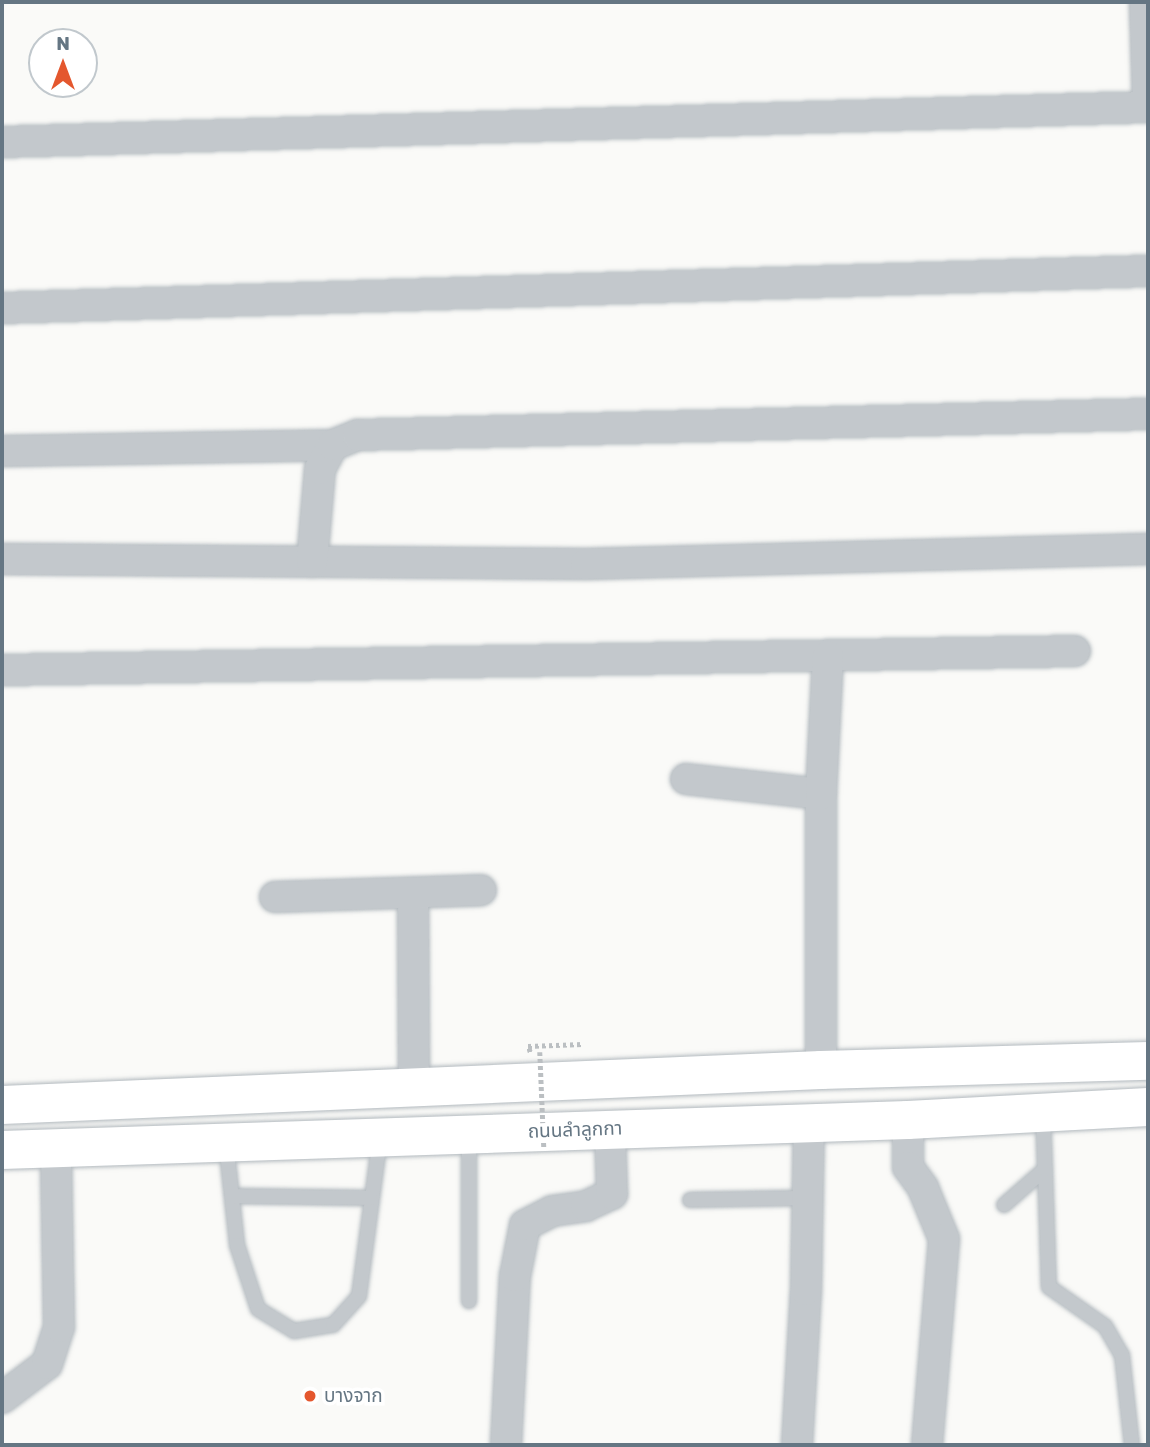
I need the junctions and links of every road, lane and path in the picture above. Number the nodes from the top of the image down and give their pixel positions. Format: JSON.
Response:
{"nodes":[{"id":1,"x":1145,"y":2,"type":"edge"},
{"id":2,"x":1148,"y":104,"type":"edge"},
{"id":3,"x":2,"y":142,"type":"edge"},
{"id":4,"x":1148,"y":271,"type":"edge"},
{"id":5,"x":2,"y":308,"type":"edge"},
{"id":6,"x":1148,"y":414,"type":"edge"},
{"id":7,"x":333,"y":445,"type":"junction"},
{"id":8,"x":2,"y":451,"type":"edge"},
{"id":9,"x":1148,"y":549,"type":"edge"},
{"id":10,"x":2,"y":559,"type":"edge"},
{"id":11,"x":312,"y":562,"type":"junction"},
{"id":12,"x":1075,"y":650,"type":"dead end"},
{"id":13,"x":828,"y":656,"type":"junction"},
{"id":14,"x":2,"y":670,"type":"edge"},
{"id":15,"x":686,"y":779,"type":"dead end"},
{"id":16,"x":821,"y":794,"type":"junction"},
{"id":17,"x":481,"y":890,"type":"dead end"},
{"id":18,"x":413,"y":895,"type":"junction"},
{"id":19,"x":275,"y":897,"type":"dead end"},
{"id":20,"x":583,"y":1044,"type":"dead end"},
{"id":21,"x":528,"y":1046,"type":"dead end"},
{"id":22,"x":540,"y":1052,"type":"dead end"},
{"id":23,"x":1148,"y":1061,"type":"edge"},
{"id":24,"x":821,"y":1070,"type":"junction"},
{"id":25,"x":1148,"y":1079,"type":"edge"},
{"id":26,"x":414,"y":1089,"type":"junction"},
{"id":27,"x":2,"y":1105,"type":"edge"},
{"id":28,"x":1148,"y":1107,"type":"edge"},
{"id":29,"x":1043,"y":1109,"type":"junction"},
{"id":30,"x":908,"y":1120,"type":"junction"},
{"id":31,"x":809,"y":1123,"type":"junction"},
{"id":32,"x":610,"y":1130,"type":"junction"},
{"id":33,"x":469,"y":1135,"type":"junction"},
{"id":34,"x":380,"y":1138,"type":"junction"},
{"id":35,"x":226,"y":1143,"type":"junction"},
{"id":36,"x":544,"y":1147,"type":"dead end"},
{"id":37,"x":56,"y":1148,"type":"junction"},
{"id":38,"x":2,"y":1150,"type":"edge"},
{"id":39,"x":1045,"y":1169,"type":"junction"},
{"id":40,"x":232,"y":1196,"type":"junction"},
{"id":41,"x":370,"y":1198,"type":"junction"},
{"id":42,"x":808,"y":1198,"type":"junction"},
{"id":43,"x":690,"y":1200,"type":"dead end"},
{"id":44,"x":1004,"y":1205,"type":"dead end"},
{"id":45,"x":469,"y":1301,"type":"dead end"},
{"id":46,"x":2,"y":1398,"type":"edge"},
{"id":47,"x":506,"y":1445,"type":"edge"},
{"id":48,"x":797,"y":1445,"type":"edge"},
{"id":49,"x":927,"y":1445,"type":"edge"},
{"id":50,"x":1132,"y":1445,"type":"edge"}],
"edges":[{"from":1,"to":2,"type":"street"},
{"from":2,"to":3,"type":"street"},
{"from":4,"to":5,"type":"street"},
{"from":6,"to":7,"type":"street"},
{"from":7,"to":8,"type":"street"},
{"from":7,"to":11,"type":"street"},
{"from":9,"to":11,"type":"street"},
{"from":10,"to":11,"type":"street"},
{"from":12,"to":13,"type":"street"},
{"from":13,"to":14,"type":"street"},
{"from":13,"to":16,"type":"street"},
{"from":15,"to":16,"type":"street"},
{"from":16,"to":24,"type":"street"},
{"from":17,"to":18,"type":"street"},
{"from":18,"to":19,"type":"street"},
{"from":18,"to":26,"type":"street"},
{"from":20,"to":21,"type":"path"},
{"from":22,"to":36,"type":"path","bridge":true},
{"from":23,"to":24,"type":"main road"},
{"from":24,"to":25,"type":"main road"},
{"from":24,"to":26,"type":"main road"},
{"from":26,"to":27,"type":"main road"},
{"from":28,"to":29,"type":"main road","name":"ถนนลำลูกกา"},
{"from":29,"to":30,"type":"main road","name":"ถนนลำลูกกา"},
{"from":29,"to":39,"type":"lane"},
{"from":30,"to":31,"type":"main road","name":"ถนนลำลูกกา"},
{"from":30,"to":49,"type":"street"},
{"from":31,"to":32,"type":"main road","name":"ถนนลำลูกกา"},
{"from":31,"to":42,"type":"street"},
{"from":32,"to":33,"type":"main road","name":"ถนนลำลูกกา"},
{"from":32,"to":47,"type":"street"},
{"from":33,"to":34,"type":"main road","name":"ถนนลำลูกกา"},
{"from":33,"to":45,"type":"lane"},
{"from":34,"to":35,"type":"main road","name":"ถนนลำลูกกา"},
{"from":34,"to":41,"type":"lane"},
{"from":35,"to":37,"type":"main road","name":"ถนนลำลูกกา"},
{"from":35,"to":40,"type":"lane"},
{"from":37,"to":38,"type":"main road","name":"ถนนลำลูกกา"},
{"from":37,"to":46,"type":"street"},
{"from":39,"to":44,"type":"lane"},
{"from":39,"to":50,"type":"lane"},
{"from":40,"to":41,"type":"lane"},
{"from":40,"to":41,"type":"lane"},
{"from":42,"to":43,"type":"lane"},
{"from":42,"to":48,"type":"street"}]}
